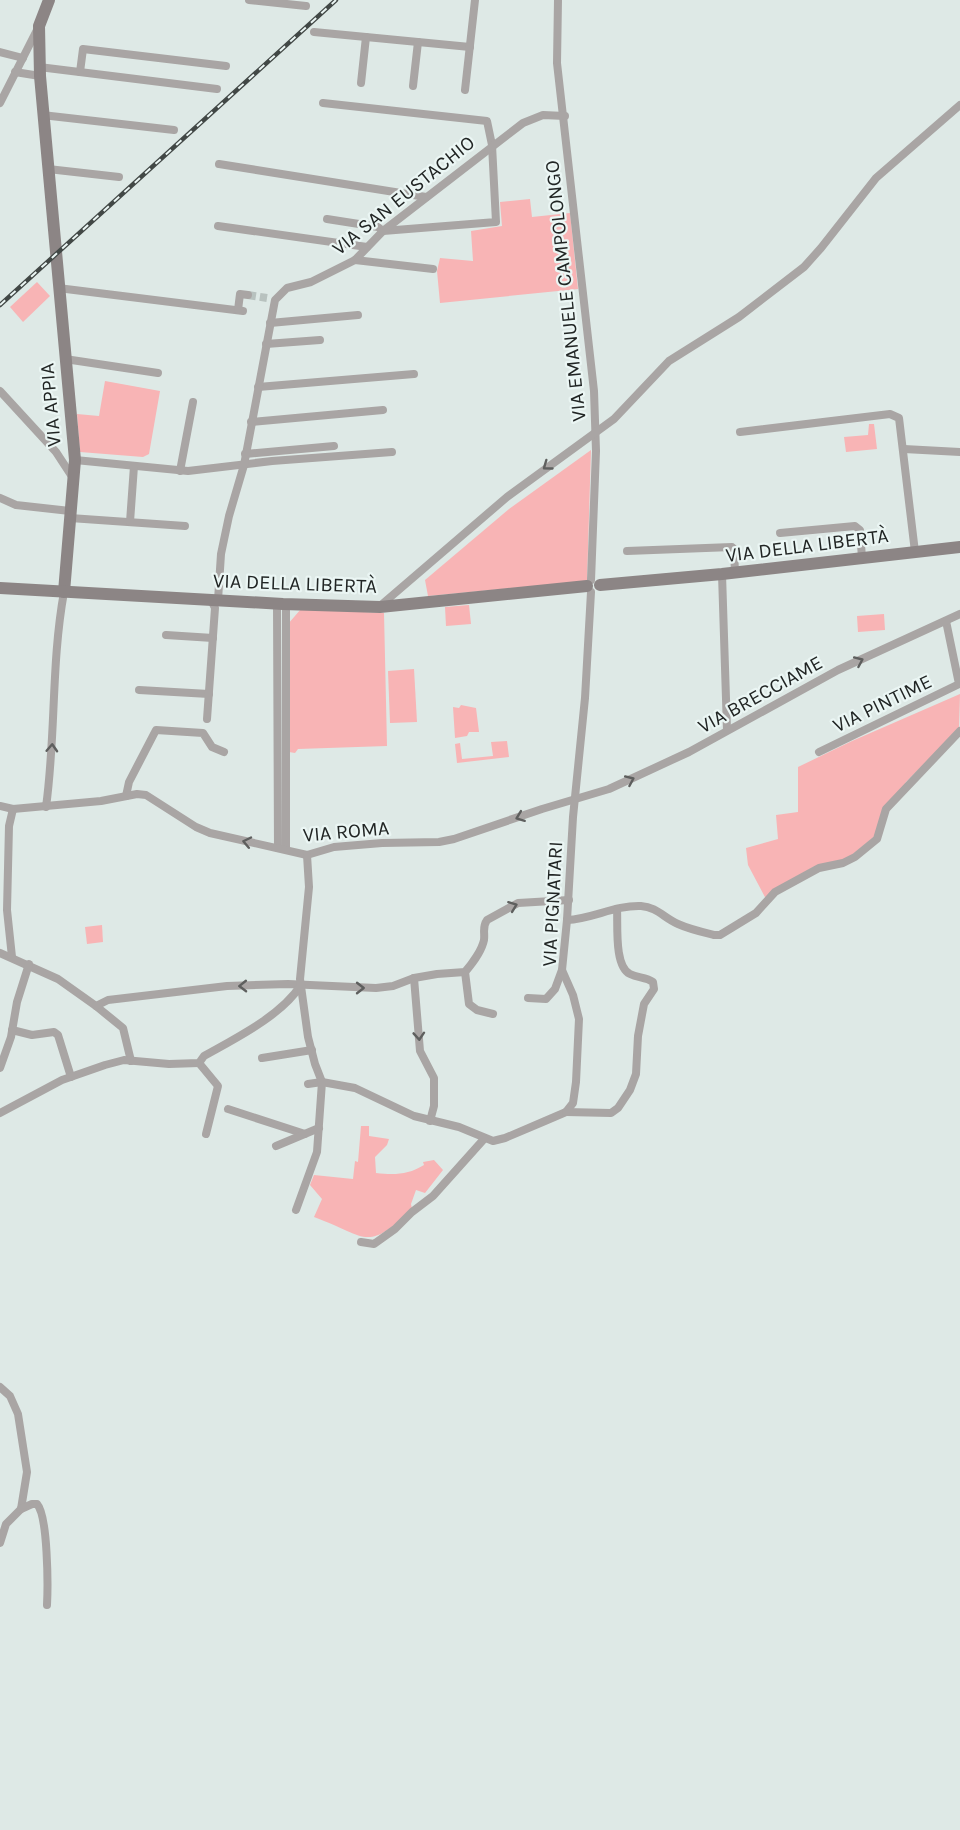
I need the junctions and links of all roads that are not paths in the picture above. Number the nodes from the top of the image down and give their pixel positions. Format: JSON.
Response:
{"nodes":[{"id":1,"x":49,"y":0,"type":"edge"},
{"id":2,"x":249,"y":0,"type":"edge"},
{"id":3,"x":475,"y":0,"type":"edge"},
{"id":4,"x":558,"y":0,"type":"edge"},
{"id":5,"x":306,"y":6,"type":"dead end"},
{"id":6,"x":39,"y":26,"type":"junction"},
{"id":7,"x":314,"y":32,"type":"dead end"},
{"id":8,"x":366,"y":37,"type":"junction"},
{"id":9,"x":418,"y":42,"type":"junction"},
{"id":10,"x":470,"y":47,"type":"junction"},
{"id":11,"x":0,"y":52,"type":"edge"},
{"id":12,"x":23,"y":58,"type":"junction"},
{"id":13,"x":226,"y":66,"type":"dead end"},
{"id":14,"x":15,"y":72,"type":"junction"},
{"id":15,"x":40,"y":72,"type":"junction"},
{"id":16,"x":80,"y":72,"type":"junction"},
{"id":17,"x":361,"y":83,"type":"dead end"},
{"id":18,"x":413,"y":86,"type":"dead end"},
{"id":19,"x":217,"y":89,"type":"dead end"},
{"id":20,"x":465,"y":90,"type":"dead end"},
{"id":21,"x":0,"y":103,"type":"edge"},
{"id":22,"x":323,"y":103,"type":"dead end"},
{"id":23,"x":960,"y":105,"type":"edge"},
{"id":24,"x":42,"y":115,"type":"junction"},
{"id":25,"x":565,"y":116,"type":"junction"},
{"id":26,"x":174,"y":130,"type":"dead end"},
{"id":27,"x":492,"y":145,"type":"junction"},
{"id":28,"x":219,"y":164,"type":"dead end"},
{"id":29,"x":48,"y":169,"type":"junction"},
{"id":30,"x":119,"y":177,"type":"dead end"},
{"id":31,"x":426,"y":197,"type":"junction"},
{"id":32,"x":327,"y":219,"type":"dead end"},
{"id":33,"x":218,"y":226,"type":"dead end"},
{"id":34,"x":383,"y":231,"type":"junction"},
{"id":35,"x":367,"y":247,"type":"junction"},
{"id":36,"x":355,"y":260,"type":"junction"},
{"id":37,"x":433,"y":269,"type":"dead end"},
{"id":38,"x":58,"y":288,"type":"junction"},
{"id":39,"x":248,"y":296,"type":"dead end"},
{"id":40,"x":267,"y":298,"type":"tunnel mouth"},
{"id":41,"x":276,"y":299,"type":"junction"},
{"id":42,"x":358,"y":315,"type":"dead end"},
{"id":43,"x":270,"y":323,"type":"junction"},
{"id":44,"x":320,"y":340,"type":"dead end"},
{"id":45,"x":266,"y":344,"type":"junction"},
{"id":46,"x":65,"y":359,"type":"junction"},
{"id":47,"x":158,"y":373,"type":"dead end"},
{"id":48,"x":414,"y":374,"type":"dead end"},
{"id":49,"x":258,"y":387,"type":"junction"},
{"id":50,"x":0,"y":391,"type":"edge"},
{"id":51,"x":193,"y":402,"type":"dead end"},
{"id":52,"x":383,"y":410,"type":"dead end"},
{"id":53,"x":251,"y":423,"type":"junction"},
{"id":54,"x":740,"y":432,"type":"dead end"},
{"id":55,"x":596,"y":433,"type":"junction"},
{"id":56,"x":334,"y":446,"type":"dead end"},
{"id":57,"x":904,"y":449,"type":"junction"},
{"id":58,"x":392,"y":452,"type":"dead end"},
{"id":59,"x":960,"y":452,"type":"edge"},
{"id":60,"x":245,"y":454,"type":"junction"},
{"id":61,"x":75,"y":460,"type":"junction"},
{"id":62,"x":244,"y":465,"type":"junction"},
{"id":63,"x":134,"y":466,"type":"junction"},
{"id":64,"x":180,"y":471,"type":"junction"},
{"id":65,"x":73,"y":478,"type":"junction"},
{"id":66,"x":0,"y":498,"type":"edge"},
{"id":67,"x":70,"y":514,"type":"junction"},
{"id":68,"x":130,"y":522,"type":"junction"},
{"id":69,"x":185,"y":526,"type":"dead end"},
{"id":70,"x":780,"y":533,"type":"dead end"},
{"id":71,"x":960,"y":547,"type":"edge"},
{"id":72,"x":627,"y":551,"type":"dead end"},
{"id":73,"x":915,"y":552,"type":"junction"},
{"id":74,"x":862,"y":558,"type":"junction"},
{"id":75,"x":735,"y":573,"type":"junction"},
{"id":76,"x":722,"y":574,"type":"junction"},
{"id":77,"x":592,"y":586,"type":"junction"},
{"id":78,"x":0,"y":588,"type":"edge"},
{"id":79,"x":64,"y":592,"type":"junction"},
{"id":80,"x":214,"y":600,"type":"junction"},
{"id":81,"x":281,"y":604,"type":"junction"},
{"id":82,"x":380,"y":607,"type":"junction"},
{"id":83,"x":960,"y":614,"type":"edge"},
{"id":84,"x":946,"y":621,"type":"junction"},
{"id":85,"x":166,"y":635,"type":"dead end"},
{"id":86,"x":213,"y":638,"type":"junction"},
{"id":87,"x":959,"y":686,"type":"edge"},
{"id":88,"x":139,"y":690,"type":"dead end"},
{"id":89,"x":208,"y":694,"type":"junction"},
{"id":90,"x":207,"y":719,"type":"dead end"},
{"id":91,"x":727,"y":730,"type":"junction"},
{"id":92,"x":960,"y":730,"type":"edge"},
{"id":93,"x":224,"y":752,"type":"dead end"},
{"id":94,"x":819,"y":752,"type":"dead end"},
{"id":95,"x":126,"y":796,"type":"junction"},
{"id":96,"x":575,"y":800,"type":"junction"},
{"id":97,"x":0,"y":806,"type":"edge"},
{"id":98,"x":46,"y":807,"type":"junction"},
{"id":99,"x":13,"y":809,"type":"junction"},
{"id":100,"x":282,"y":849,"type":"junction"},
{"id":101,"x":307,"y":855,"type":"junction"},
{"id":102,"x":568,"y":900,"type":"junction"},
{"id":103,"x":617,"y":909,"type":"junction"},
{"id":104,"x":567,"y":920,"type":"junction"},
{"id":105,"x":0,"y":952,"type":"edge"},
{"id":106,"x":12,"y":957,"type":"junction"},
{"id":107,"x":29,"y":964,"type":"junction"},
{"id":108,"x":562,"y":970,"type":"junction"},
{"id":109,"x":465,"y":972,"type":"junction"},
{"id":110,"x":414,"y":978,"type":"junction"},
{"id":111,"x":302,"y":985,"type":"junction"},
{"id":112,"x":528,"y":998,"type":"dead end"},
{"id":113,"x":96,"y":1006,"type":"junction"},
{"id":114,"x":493,"y":1014,"type":"dead end"},
{"id":115,"x":12,"y":1030,"type":"junction"},
{"id":116,"x":312,"y":1050,"type":"junction"},
{"id":117,"x":262,"y":1058,"type":"dead end"},
{"id":118,"x":131,"y":1061,"type":"junction"},
{"id":119,"x":199,"y":1063,"type":"junction"},
{"id":120,"x":0,"y":1068,"type":"edge"},
{"id":121,"x":71,"y":1077,"type":"junction"},
{"id":122,"x":322,"y":1082,"type":"junction"},
{"id":123,"x":308,"y":1084,"type":"dead end"},
{"id":124,"x":228,"y":1109,"type":"dead end"},
{"id":125,"x":566,"y":1112,"type":"junction"},
{"id":126,"x":0,"y":1113,"type":"edge"},
{"id":127,"x":430,"y":1121,"type":"junction"},
{"id":128,"x":319,"y":1128,"type":"junction"},
{"id":129,"x":206,"y":1134,"type":"dead end"},
{"id":130,"x":305,"y":1134,"type":"junction"},
{"id":131,"x":484,"y":1139,"type":"junction"},
{"id":132,"x":276,"y":1146,"type":"dead end"},
{"id":133,"x":296,"y":1210,"type":"dead end"},
{"id":134,"x":361,"y":1242,"type":"dead end"},
{"id":135,"x":0,"y":1387,"type":"edge"},
{"id":136,"x":21,"y":1509,"type":"junction"},
{"id":137,"x":0,"y":1543,"type":"edge"},
{"id":138,"x":47,"y":1605,"type":"dead end"}],
"edges":[{"from":1,"to":6,"type":"main road","name":"VIA APPIA"},
{"from":2,"to":5,"type":"street"},
{"from":3,"to":10,"type":"street"},
{"from":4,"to":25,"type":"street","name":"VIA EMANUELE CAMPOLONGO"},
{"from":6,"to":12,"type":"street"},
{"from":6,"to":15,"type":"main road","name":"VIA APPIA"},
{"from":7,"to":8,"type":"street"},
{"from":8,"to":9,"type":"street"},
{"from":8,"to":17,"type":"street"},
{"from":9,"to":10,"type":"street"},
{"from":9,"to":18,"type":"street"},
{"from":10,"to":20,"type":"street"},
{"from":11,"to":12,"type":"street"},
{"from":12,"to":14,"type":"street"},
{"from":13,"to":16,"type":"street"},
{"from":14,"to":15,"type":"street"},
{"from":14,"to":21,"type":"street"},
{"from":15,"to":16,"type":"street"},
{"from":15,"to":24,"type":"main road","name":"VIA APPIA"},
{"from":16,"to":19,"type":"street"},
{"from":22,"to":27,"type":"street"},
{"from":23,"to":55,"type":"street"},
{"from":24,"to":26,"type":"street"},
{"from":24,"to":29,"type":"main road","name":"VIA APPIA"},
{"from":25,"to":27,"type":"street","name":"VIA SAN EUSTACHIO"},
{"from":25,"to":55,"type":"street","name":"VIA EMANUELE CAMPOLONGO"},
{"from":27,"to":31,"type":"street","name":"VIA SAN EUSTACHIO"},
{"from":27,"to":34,"type":"street"},
{"from":28,"to":31,"type":"street"},
{"from":29,"to":30,"type":"street"},
{"from":29,"to":38,"type":"main road","name":"VIA APPIA"},
{"from":31,"to":34,"type":"street","name":"VIA SAN EUSTACHIO"},
{"from":32,"to":34,"type":"street"},
{"from":33,"to":35,"type":"street"},
{"from":34,"to":35,"type":"street","name":"VIA SAN EUSTACHIO"},
{"from":35,"to":36,"type":"street","name":"VIA SAN EUSTACHIO"},
{"from":36,"to":37,"type":"street"},
{"from":36,"to":41,"type":"street","name":"VIA SAN EUSTACHIO"},
{"from":38,"to":39,"type":"street"},
{"from":38,"to":46,"type":"main road","name":"VIA APPIA"},
{"from":40,"to":41,"type":"street"},
{"from":41,"to":43,"type":"street"},
{"from":42,"to":43,"type":"street"},
{"from":43,"to":45,"type":"street"},
{"from":44,"to":45,"type":"street"},
{"from":45,"to":49,"type":"street"},
{"from":46,"to":47,"type":"street"},
{"from":46,"to":61,"type":"main road","name":"VIA APPIA"},
{"from":48,"to":49,"type":"street"},
{"from":49,"to":53,"type":"street"},
{"from":50,"to":65,"type":"street"},
{"from":51,"to":64,"type":"street"},
{"from":52,"to":53,"type":"street"},
{"from":53,"to":60,"type":"street"},
{"from":54,"to":57,"type":"street","name":"VIA DELLA LIBERTÀ"},
{"from":55,"to":77,"type":"street","name":"VIA EMANUELE CAMPOLONGO"},
{"from":55,"to":82,"type":"street","one_way":true},
{"from":56,"to":60,"type":"street"},
{"from":57,"to":59,"type":"street"},
{"from":57,"to":73,"type":"street","name":"VIA DELLA LIBERTÀ"},
{"from":58,"to":62,"type":"street"},
{"from":60,"to":62,"type":"street"},
{"from":61,"to":63,"type":"street"},
{"from":61,"to":65,"type":"main road","name":"VIA APPIA"},
{"from":62,"to":64,"type":"street"},
{"from":62,"to":80,"type":"street"},
{"from":63,"to":64,"type":"street"},
{"from":63,"to":68,"type":"street"},
{"from":65,"to":67,"type":"main road","name":"VIA APPIA"},
{"from":66,"to":67,"type":"street"},
{"from":67,"to":68,"type":"street"},
{"from":67,"to":79,"type":"main road","name":"VIA APPIA"},
{"from":68,"to":69,"type":"street"},
{"from":70,"to":74,"type":"street"},
{"from":71,"to":73,"type":"main road"},
{"from":72,"to":75,"type":"street"},
{"from":73,"to":74,"type":"main road","name":"VIA DELLA LIBERTÀ"},
{"from":74,"to":75,"type":"main road","name":"VIA DELLA LIBERTÀ"},
{"from":75,"to":76,"type":"main road","name":"VIA DELLA LIBERTÀ"},
{"from":76,"to":77,"type":"main road","name":"VIA DELLA LIBERTÀ"},
{"from":76,"to":91,"type":"street"},
{"from":77,"to":82,"type":"main road","name":"VIA DELLA LIBERTÀ"},
{"from":77,"to":96,"type":"street","name":"VIA EMANUELE CAMPOLONGO"},
{"from":78,"to":79,"type":"main road","name":"VIA DELLA LIBERTÀ"},
{"from":79,"to":80,"type":"main road","name":"VIA DELLA LIBERTÀ"},
{"from":98,"to":79,"type":"street","name":"VIA APPIA","one_way":true},
{"from":80,"to":81,"type":"main road","name":"VIA DELLA LIBERTÀ"},
{"from":80,"to":86,"type":"street"},
{"from":81,"to":82,"type":"main road","name":"VIA DELLA LIBERTÀ"},
{"from":81,"to":100,"type":"street"},
{"from":83,"to":84,"type":"street","name":"VIA BRECCIAME"},
{"from":84,"to":87,"type":"street","name":"VIA PINTIME"},
{"from":91,"to":84,"type":"street","name":"VIA BRECCIAME","one_way":true},
{"from":85,"to":86,"type":"street"},
{"from":86,"to":89,"type":"street"},
{"from":87,"to":94,"type":"street","name":"VIA PINTIME"},
{"from":88,"to":89,"type":"street"},
{"from":89,"to":90,"type":"street"},
{"from":96,"to":91,"type":"street","name":"VIA BRECCIAME","one_way":true},
{"from":92,"to":103,"type":"street"},
{"from":93,"to":95,"type":"street"},
{"from":95,"to":98,"type":"street","name":"VIA ROMA"},
{"from":100,"to":95,"type":"street","name":"VIA ROMA","one_way":true},
{"from":96,"to":101,"type":"street","name":"VIA ROMA","one_way":true},
{"from":96,"to":102,"type":"street","name":"VIA PIGNATARI"},
{"from":97,"to":99,"type":"street","name":"VIA ROMA"},
{"from":98,"to":99,"type":"street","name":"VIA ROMA"},
{"from":99,"to":106,"type":"street"},
{"from":100,"to":101,"type":"street","name":"VIA ROMA"},
{"from":101,"to":111,"type":"street"},
{"from":102,"to":104,"type":"street","name":"VIA PIGNATARI"},
{"from":109,"to":102,"type":"street","one_way":true},
{"from":103,"to":104,"type":"street"},
{"from":103,"to":125,"type":"street"},
{"from":104,"to":108,"type":"street","name":"VIA PIGNATARI"},
{"from":105,"to":106,"type":"street"},
{"from":106,"to":107,"type":"street"},
{"from":107,"to":113,"type":"street"},
{"from":107,"to":115,"type":"street"},
{"from":108,"to":112,"type":"street"},
{"from":108,"to":125,"type":"street","name":"VIA PIGNATARI"},
{"from":109,"to":110,"type":"street"},
{"from":109,"to":114,"type":"street"},
{"from":111,"to":110,"type":"street","one_way":true},
{"from":110,"to":127,"type":"street","one_way":true},
{"from":111,"to":113,"type":"street","one_way":true},
{"from":111,"to":116,"type":"street"},
{"from":111,"to":119,"type":"street"},
{"from":113,"to":118,"type":"street"},
{"from":115,"to":120,"type":"street"},
{"from":115,"to":121,"type":"street"},
{"from":116,"to":117,"type":"street"},
{"from":116,"to":122,"type":"street"},
{"from":118,"to":119,"type":"street"},
{"from":118,"to":121,"type":"street"},
{"from":119,"to":129,"type":"street"},
{"from":121,"to":126,"type":"street"},
{"from":122,"to":123,"type":"street"},
{"from":122,"to":127,"type":"street"},
{"from":122,"to":128,"type":"street"},
{"from":124,"to":130,"type":"street"},
{"from":125,"to":131,"type":"street"},
{"from":127,"to":131,"type":"street"},
{"from":128,"to":130,"type":"street"},
{"from":128,"to":133,"type":"street"},
{"from":130,"to":132,"type":"street"},
{"from":131,"to":134,"type":"street"},
{"from":135,"to":136,"type":"street"},
{"from":136,"to":137,"type":"street"},
{"from":136,"to":138,"type":"street"}]}
